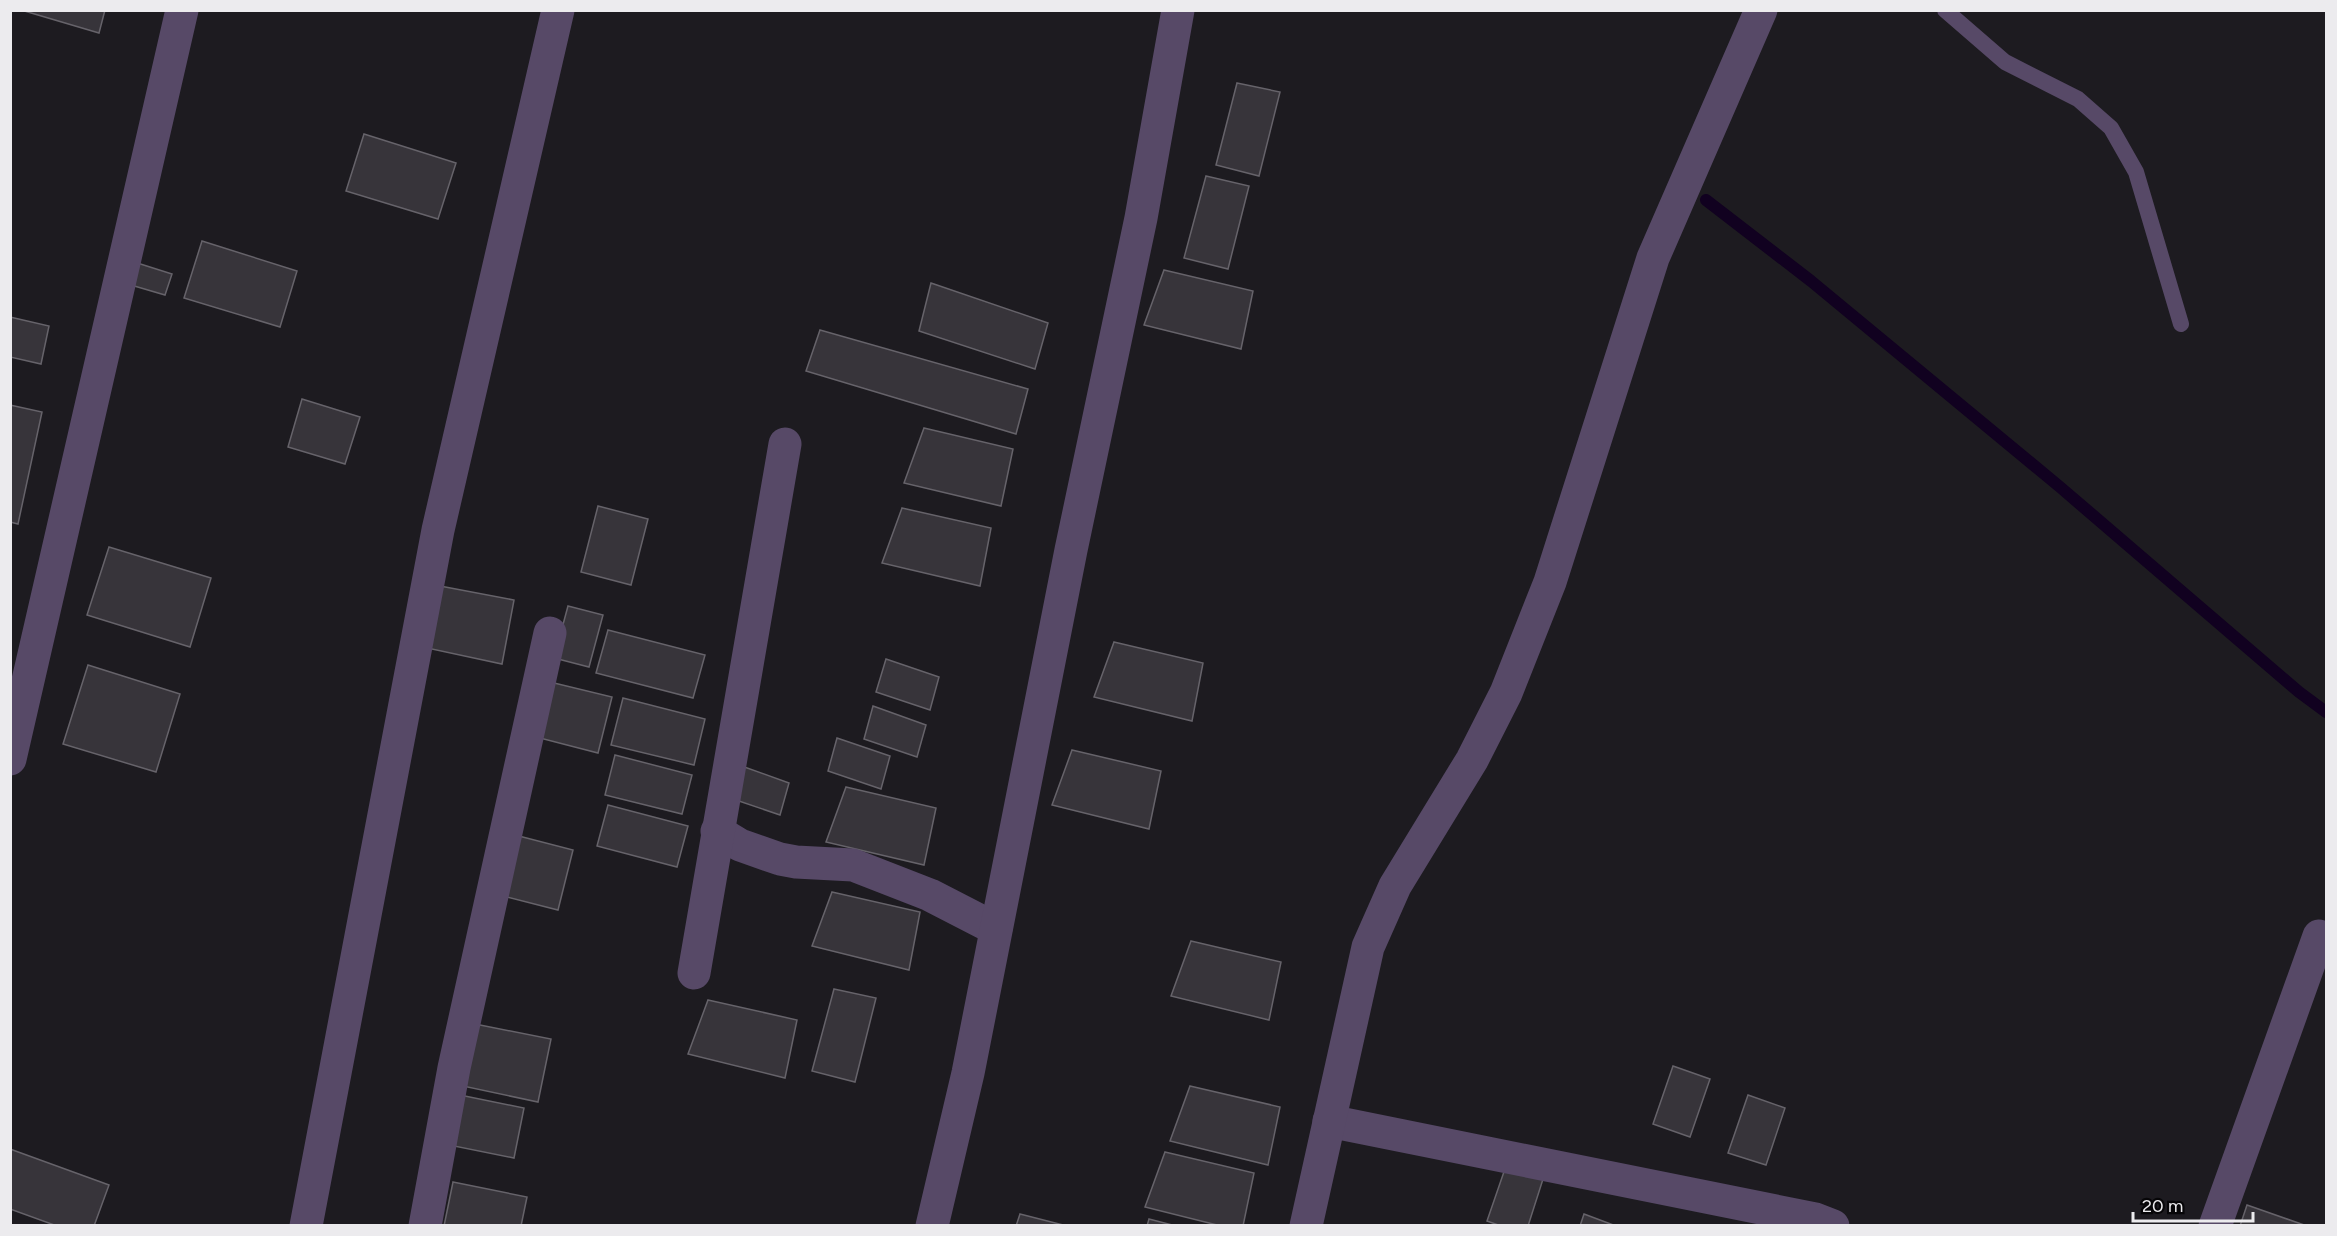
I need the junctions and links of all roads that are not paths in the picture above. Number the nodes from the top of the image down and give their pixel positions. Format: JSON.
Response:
{"nodes":[{"id":1,"x":182,"y":10,"type":"edge"},
{"id":2,"x":558,"y":10,"type":"edge"},
{"id":3,"x":1178,"y":10,"type":"edge"},
{"id":4,"x":1761,"y":10,"type":"edge"},
{"id":5,"x":1946,"y":10,"type":"edge"},
{"id":6,"x":2181,"y":324,"type":"dead end"},
{"id":7,"x":785,"y":444,"type":"dead end"},
{"id":8,"x":550,"y":633,"type":"dead end"},
{"id":9,"x":10,"y":759,"type":"edge"},
{"id":10,"x":717,"y":831,"type":"junction"},
{"id":11,"x":996,"y":929,"type":"junction"},
{"id":12,"x":2319,"y":936,"type":"dead end"},
{"id":13,"x":694,"y":973,"type":"dead end"},
{"id":14,"x":1329,"y":1121,"type":"junction"},
{"id":15,"x":306,"y":1226,"type":"edge"},
{"id":16,"x":425,"y":1226,"type":"edge"},
{"id":17,"x":932,"y":1226,"type":"edge"},
{"id":18,"x":1306,"y":1226,"type":"edge"},
{"id":19,"x":1833,"y":1226,"type":"edge"},
{"id":20,"x":2215,"y":1226,"type":"edge"}],
"edges":[{"from":1,"to":9,"type":"street"},
{"from":2,"to":15,"type":"street"},
{"from":3,"to":11,"type":"street"},
{"from":4,"to":14,"type":"street"},
{"from":5,"to":6,"type":"lane"},
{"from":7,"to":10,"type":"street"},
{"from":8,"to":16,"type":"street"},
{"from":10,"to":11,"type":"street"},
{"from":10,"to":13,"type":"street"},
{"from":11,"to":17,"type":"street"},
{"from":12,"to":20,"type":"street"},
{"from":14,"to":18,"type":"street"},
{"from":14,"to":19,"type":"street"}]}
